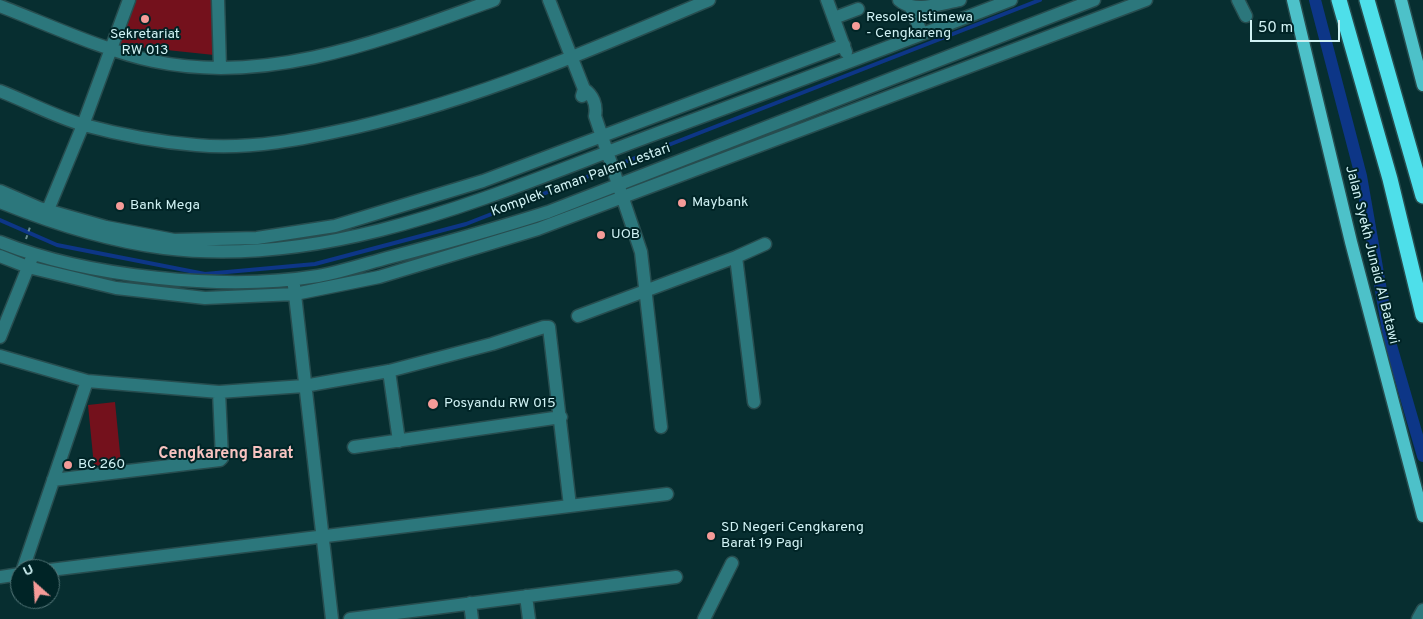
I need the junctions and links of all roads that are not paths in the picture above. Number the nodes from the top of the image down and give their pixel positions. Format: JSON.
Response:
{"nodes":[{"id":1,"x":129,"y":0,"type":"edge"},
{"id":2,"x":218,"y":0,"type":"edge"},
{"id":3,"x":454,"y":0,"type":"edge"},
{"id":4,"x":494,"y":0,"type":"edge"},
{"id":5,"x":549,"y":0,"type":"edge"},
{"id":6,"x":709,"y":0,"type":"edge"},
{"id":7,"x":827,"y":0,"type":"edge"},
{"id":8,"x":960,"y":0,"type":"edge"},
{"id":9,"x":991,"y":0,"type":"edge"},
{"id":10,"x":1011,"y":0,"type":"edge"},
{"id":11,"x":1094,"y":0,"type":"edge"},
{"id":12,"x":1146,"y":0,"type":"edge"},
{"id":13,"x":1238,"y":0,"type":"edge"},
{"id":14,"x":1286,"y":0,"type":"edge"},
{"id":15,"x":1293,"y":0,"type":"edge"},
{"id":16,"x":1339,"y":0,"type":"edge"},
{"id":17,"x":1367,"y":0,"type":"edge"},
{"id":18,"x":1401,"y":0,"type":"edge"},
{"id":19,"x":904,"y":3,"type":"edge"},
{"id":20,"x":0,"y":6,"type":"edge"},
{"id":21,"x":858,"y":9,"type":"dead end"},
{"id":22,"x":460,"y":12,"type":"junction"},
{"id":23,"x":1296,"y":14,"type":"junction"},
{"id":24,"x":974,"y":15,"type":"junction"},
{"id":25,"x":1246,"y":16,"type":"dead end"},
{"id":26,"x":834,"y":18,"type":"junction"},
{"id":27,"x":922,"y":34,"type":"junction"},
{"id":28,"x":844,"y":45,"type":"junction"},
{"id":29,"x":112,"y":48,"type":"junction"},
{"id":30,"x":572,"y":58,"type":"junction"},
{"id":31,"x":850,"y":62,"type":"junction"},
{"id":32,"x":220,"y":68,"type":"junction"},
{"id":33,"x":1423,"y":85,"type":"edge"},
{"id":34,"x":0,"y":91,"type":"edge"},
{"id":35,"x":83,"y":125,"type":"junction"},
{"id":36,"x":602,"y":135,"type":"junction"},
{"id":37,"x":609,"y":155,"type":"junction"},
{"id":38,"x":617,"y":179,"type":"junction"},
{"id":39,"x":0,"y":191,"type":"edge"},
{"id":40,"x":1423,"y":196,"type":"edge"},
{"id":41,"x":623,"y":197,"type":"junction"},
{"id":42,"x":0,"y":202,"type":"edge"},
{"id":43,"x":41,"y":218,"type":"junction"},
{"id":44,"x":336,"y":226,"type":"junction"},
{"id":45,"x":338,"y":240,"type":"junction"},
{"id":46,"x":0,"y":242,"type":"edge"},
{"id":47,"x":765,"y":244,"type":"dead end"},
{"id":48,"x":34,"y":254,"type":"junction"},
{"id":49,"x":0,"y":256,"type":"edge"},
{"id":50,"x":736,"y":257,"type":"junction"},
{"id":51,"x":28,"y":267,"type":"junction"},
{"id":52,"x":293,"y":280,"type":"junction"},
{"id":53,"x":646,"y":291,"type":"junction"},
{"id":54,"x":295,"y":294,"type":"junction"},
{"id":55,"x":1423,"y":315,"type":"edge"},
{"id":56,"x":578,"y":316,"type":"dead end"},
{"id":57,"x":0,"y":337,"type":"edge"},
{"id":58,"x":0,"y":356,"type":"edge"},
{"id":59,"x":389,"y":371,"type":"junction"},
{"id":60,"x":87,"y":381,"type":"junction"},
{"id":61,"x":304,"y":386,"type":"junction"},
{"id":62,"x":218,"y":392,"type":"junction"},
{"id":63,"x":754,"y":402,"type":"dead end"},
{"id":64,"x":561,"y":417,"type":"junction"},
{"id":65,"x":661,"y":427,"type":"dead end"},
{"id":66,"x":398,"y":441,"type":"junction"},
{"id":67,"x":354,"y":447,"type":"dead end"},
{"id":68,"x":53,"y":480,"type":"junction"},
{"id":69,"x":667,"y":494,"type":"dead end"},
{"id":70,"x":570,"y":506,"type":"junction"},
{"id":71,"x":1423,"y":516,"type":"edge"},
{"id":72,"x":322,"y":538,"type":"junction"},
{"id":73,"x":26,"y":559,"type":"edge"},
{"id":74,"x":732,"y":563,"type":"dead end"},
{"id":75,"x":60,"y":569,"type":"edge"},
{"id":76,"x":676,"y":577,"type":"dead end"},
{"id":77,"x":526,"y":596,"type":"junction"},
{"id":78,"x":470,"y":603,"type":"junction"},
{"id":79,"x":1423,"y":610,"type":"edge"},
{"id":80,"x":332,"y":619,"type":"edge"},
{"id":81,"x":350,"y":619,"type":"edge"},
{"id":82,"x":472,"y":619,"type":"edge"},
{"id":83,"x":529,"y":619,"type":"edge"},
{"id":84,"x":704,"y":619,"type":"edge"},
{"id":85,"x":1418,"y":619,"type":"edge"}],
"edges":[{"from":1,"to":29,"type":"street"},
{"from":2,"to":32,"type":"street"},
{"from":3,"to":22,"type":"street"},
{"from":4,"to":22,"type":"street"},
{"from":5,"to":30,"type":"street"},
{"from":6,"to":30,"type":"street"},
{"from":7,"to":26,"type":"street"},
{"from":8,"to":19,"type":"street"},
{"from":9,"to":24,"type":"street"},
{"from":10,"to":24,"type":"street","name":"Komplek Taman Palem Lestari"},
{"from":11,"to":38,"type":"street","name":"Komplek Taman Palem Lestari"},
{"from":12,"to":41,"type":"street"},
{"from":13,"to":25,"type":"street"},
{"from":14,"to":23,"type":"street"},
{"from":15,"to":23,"type":"main road","name":"Jalan Syekh Junaid Al Batawi"},
{"from":16,"to":55,"type":"highway"},
{"from":17,"to":40,"type":"highway"},
{"from":18,"to":33,"type":"main road"},
{"from":19,"to":27,"type":"street"},
{"from":20,"to":29,"type":"street"},
{"from":21,"to":26,"type":"street"},
{"from":22,"to":32,"type":"street"},
{"from":23,"to":71,"type":"main road","name":"Jalan Syekh Junaid Al Batawi"},
{"from":24,"to":27,"type":"street","name":"Komplek Taman Palem Lestari"},
{"from":26,"to":28,"type":"street"},
{"from":27,"to":31,"type":"street","name":"Komplek Taman Palem Lestari"},
{"from":28,"to":31,"type":"street"},
{"from":28,"to":36,"type":"street"},
{"from":29,"to":32,"type":"street"},
{"from":29,"to":35,"type":"street"},
{"from":30,"to":35,"type":"street"},
{"from":30,"to":36,"type":"street"},
{"from":31,"to":37,"type":"street","name":"Komplek Taman Palem Lestari"},
{"from":34,"to":35,"type":"street"},
{"from":35,"to":43,"type":"street"},
{"from":36,"to":37,"type":"street"},
{"from":36,"to":44,"type":"street"},
{"from":37,"to":38,"type":"street"},
{"from":37,"to":45,"type":"street","name":"Komplek Taman Palem Lestari"},
{"from":38,"to":41,"type":"street"},
{"from":38,"to":52,"type":"street","name":"Komplek Taman Palem Lestari"},
{"from":39,"to":43,"type":"street"},
{"from":41,"to":53,"type":"street"},
{"from":41,"to":54,"type":"street"},
{"from":42,"to":43,"type":"street","name":"Komplek Taman Palem Lestari"},
{"from":43,"to":44,"type":"street"},
{"from":43,"to":45,"type":"street","name":"Komplek Taman Palem Lestari"},
{"from":44,"to":45,"type":"street"},
{"from":46,"to":48,"type":"street","name":"Komplek Taman Palem Lestari"},
{"from":47,"to":50,"type":"street"},
{"from":48,"to":51,"type":"street"},
{"from":48,"to":52,"type":"street","name":"Komplek Taman Palem Lestari"},
{"from":49,"to":51,"type":"street"},
{"from":50,"to":53,"type":"street"},
{"from":50,"to":63,"type":"street"},
{"from":51,"to":54,"type":"street"},
{"from":51,"to":57,"type":"street"},
{"from":52,"to":54,"type":"street"},
{"from":53,"to":56,"type":"street"},
{"from":53,"to":65,"type":"street"},
{"from":54,"to":61,"type":"street"},
{"from":58,"to":60,"type":"street"},
{"from":59,"to":61,"type":"street"},
{"from":59,"to":64,"type":"street"},
{"from":59,"to":66,"type":"street"},
{"from":60,"to":62,"type":"street"},
{"from":60,"to":68,"type":"street"},
{"from":61,"to":62,"type":"street"},
{"from":61,"to":72,"type":"street"},
{"from":62,"to":68,"type":"street"},
{"from":64,"to":66,"type":"street"},
{"from":64,"to":70,"type":"street"},
{"from":66,"to":67,"type":"street"},
{"from":68,"to":73,"type":"street"},
{"from":69,"to":70,"type":"street"},
{"from":70,"to":72,"type":"street"},
{"from":72,"to":75,"type":"street"},
{"from":72,"to":80,"type":"street"},
{"from":74,"to":84,"type":"street"},
{"from":76,"to":77,"type":"street"},
{"from":77,"to":78,"type":"street"},
{"from":77,"to":83,"type":"street"},
{"from":78,"to":81,"type":"street"},
{"from":78,"to":82,"type":"street"},
{"from":79,"to":85,"type":"street"}]}
